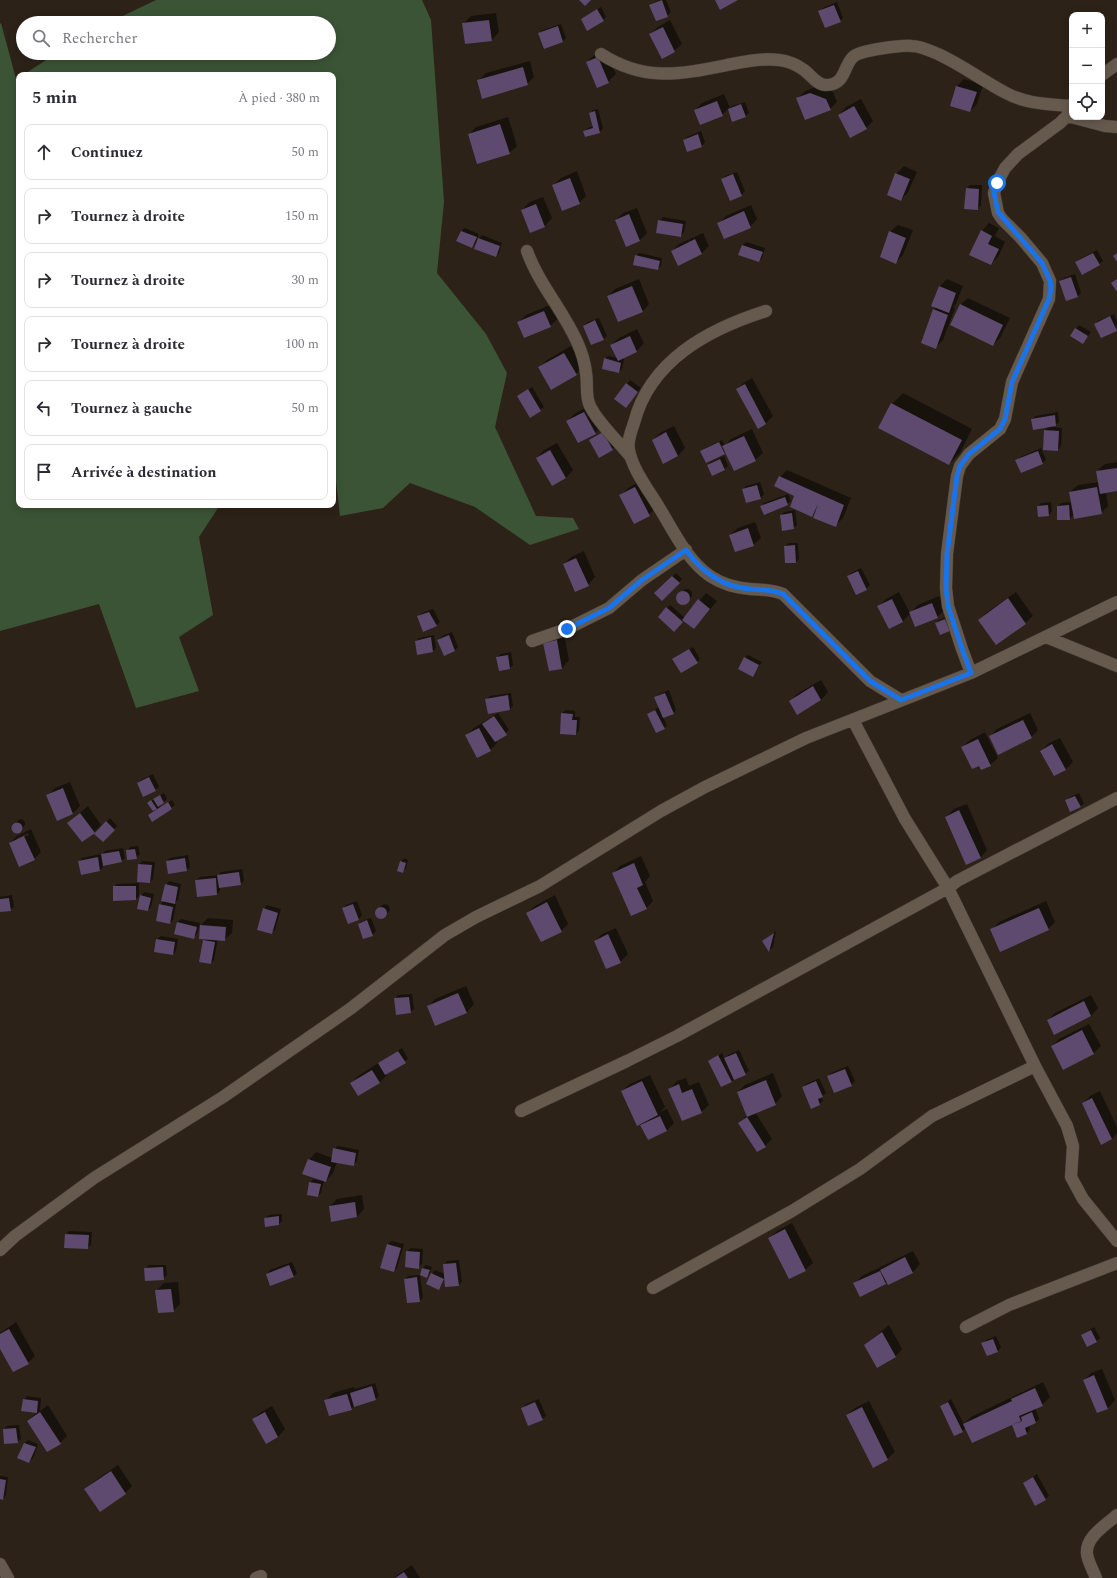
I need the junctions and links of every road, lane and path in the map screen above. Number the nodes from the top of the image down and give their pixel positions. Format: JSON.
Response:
{"nodes":[{"id":1,"x":601,"y":54,"type":"dead end"},
{"id":2,"x":1117,"y":64,"type":"edge"},
{"id":3,"x":1105,"y":73,"type":"edge"},
{"id":4,"x":1069,"y":109,"type":"edge"},
{"id":5,"x":1069,"y":110,"type":"edge"},
{"id":6,"x":1093,"y":120,"type":"edge"},
{"id":7,"x":1117,"y":127,"type":"edge"},
{"id":8,"x":527,"y":251,"type":"dead end"},
{"id":9,"x":766,"y":311,"type":"dead end"},
{"id":10,"x":630,"y":456,"type":"junction"},
{"id":11,"x":686,"y":550,"type":"junction"},
{"id":12,"x":1117,"y":602,"type":"edge"},
{"id":13,"x":1046,"y":637,"type":"junction"},
{"id":14,"x":532,"y":641,"type":"dead end"},
{"id":15,"x":1117,"y":666,"type":"edge"},
{"id":16,"x":971,"y":673,"type":"junction"},
{"id":17,"x":901,"y":700,"type":"junction"},
{"id":18,"x":853,"y":720,"type":"junction"},
{"id":19,"x":1117,"y":798,"type":"edge"},
{"id":20,"x":948,"y":888,"type":"junction"},
{"id":21,"x":1035,"y":1066,"type":"junction"},
{"id":22,"x":521,"y":1111,"type":"dead end"},
{"id":23,"x":1117,"y":1242,"type":"edge"},
{"id":24,"x":0,"y":1250,"type":"edge"},
{"id":25,"x":1117,"y":1263,"type":"edge"},
{"id":26,"x":653,"y":1288,"type":"dead end"},
{"id":27,"x":966,"y":1327,"type":"dead end"},
{"id":28,"x":1117,"y":1515,"type":"edge"},
{"id":29,"x":0,"y":1564,"type":"edge"},
{"id":30,"x":8,"y":1578,"type":"edge"},
{"id":31,"x":1096,"y":1578,"type":"edge"}],
"edges":[{"from":1,"to":4,"type":"street"},
{"from":2,"to":3,"type":"street"},
{"from":5,"to":16,"type":"street"},
{"from":6,"to":7,"type":"street"},
{"from":8,"to":10,"type":"street"},
{"from":9,"to":10,"type":"street"},
{"from":10,"to":11,"type":"street"},
{"from":11,"to":14,"type":"street"},
{"from":11,"to":17,"type":"street"},
{"from":12,"to":13,"type":"street"},
{"from":13,"to":15,"type":"street"},
{"from":13,"to":16,"type":"street"},
{"from":16,"to":17,"type":"street"},
{"from":17,"to":18,"type":"street"},
{"from":18,"to":20,"type":"street"},
{"from":18,"to":24,"type":"street"},
{"from":19,"to":20,"type":"street"},
{"from":20,"to":21,"type":"street"},
{"from":20,"to":22,"type":"street"},
{"from":21,"to":23,"type":"street"},
{"from":21,"to":26,"type":"street"},
{"from":25,"to":27,"type":"street"},
{"from":28,"to":31,"type":"street"},
{"from":29,"to":30,"type":"street"}]}
